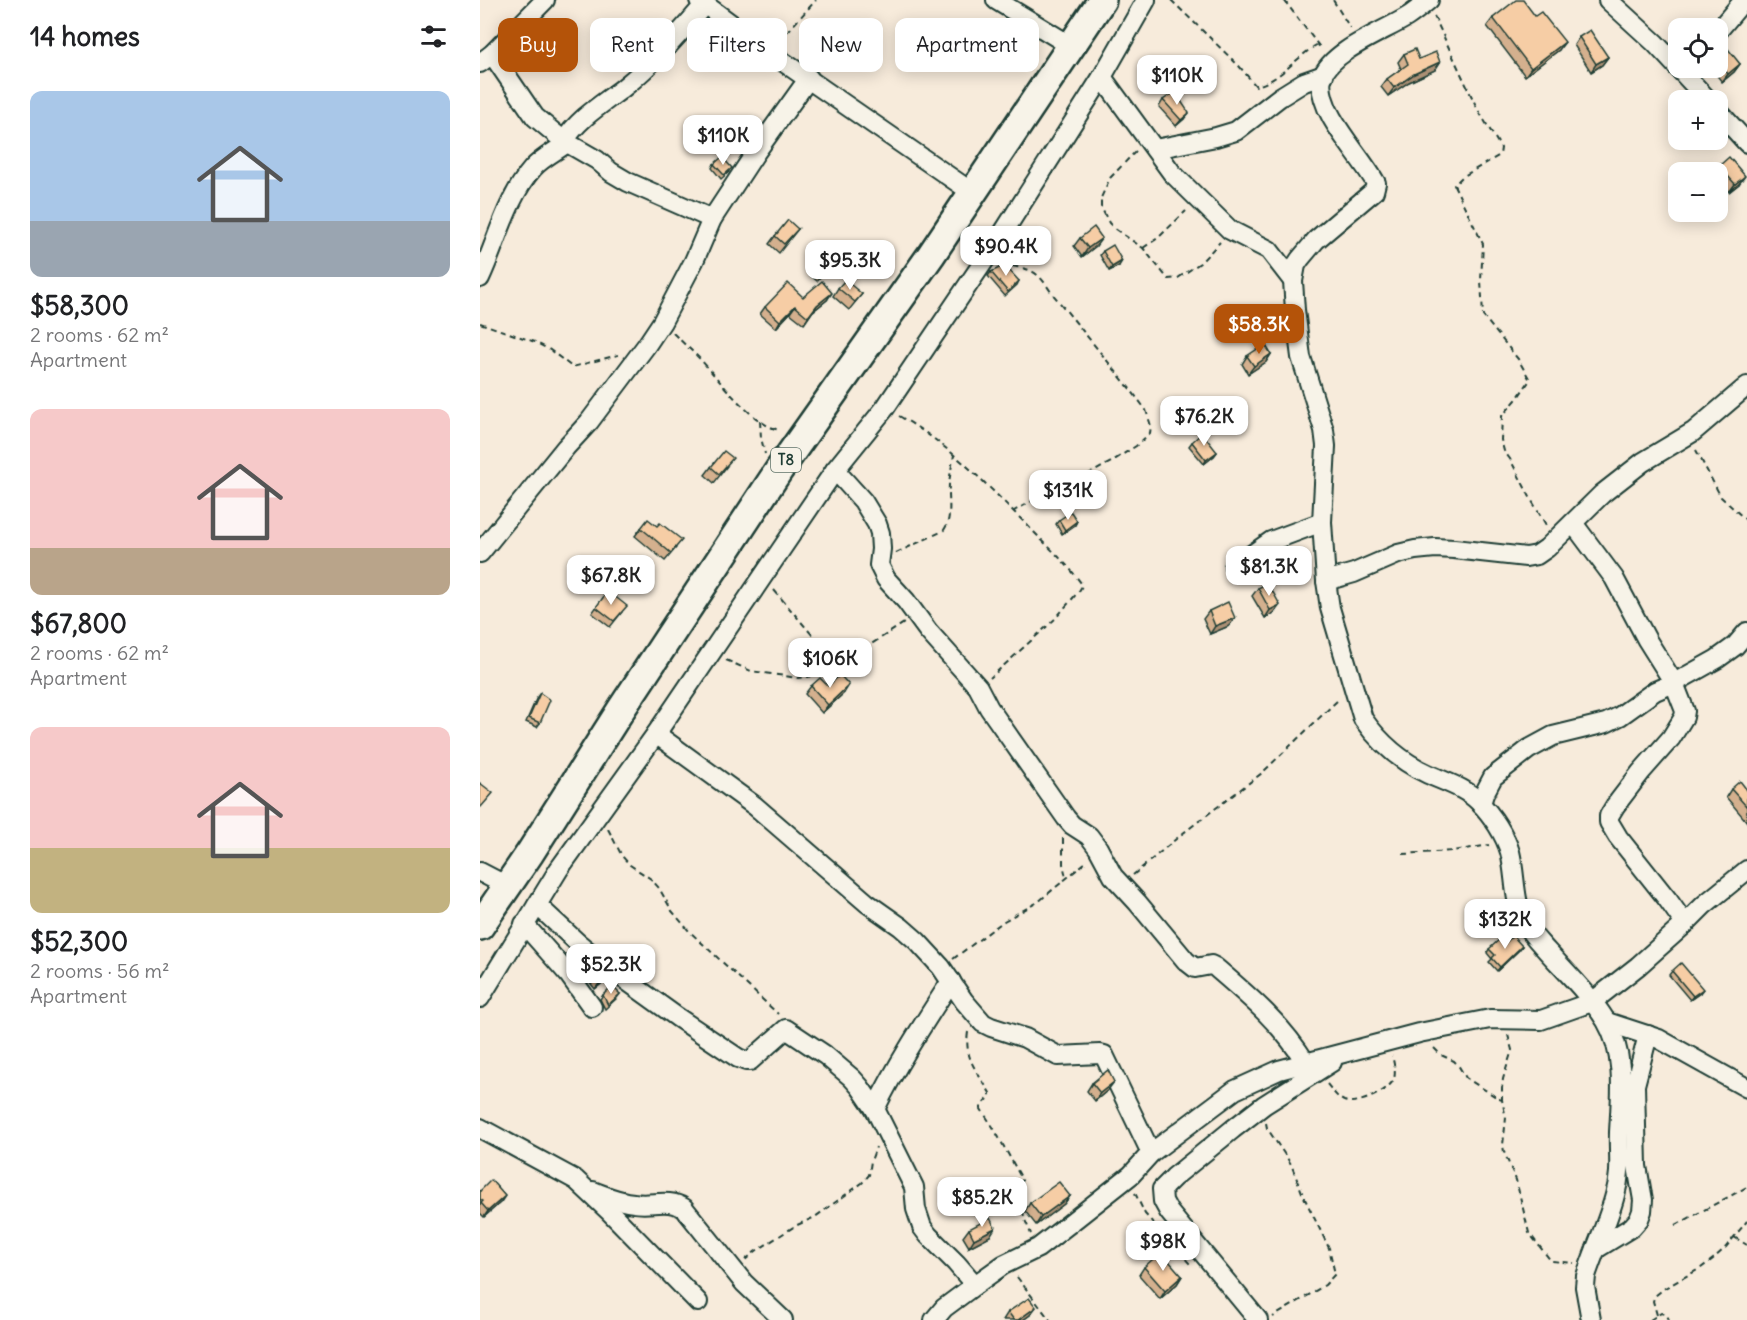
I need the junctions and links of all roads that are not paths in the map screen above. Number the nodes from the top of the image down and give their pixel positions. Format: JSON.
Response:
{"nodes":[{"id":1,"x":545,"y":0,"type":"edge"},
{"id":2,"x":996,"y":0,"type":"edge"},
{"id":3,"x":1102,"y":0,"type":"edge"},
{"id":4,"x":1146,"y":0,"type":"edge"},
{"id":5,"x":1608,"y":0,"type":"edge"},
{"id":6,"x":1744,"y":0,"type":"edge"},
{"id":7,"x":1428,"y":1,"type":"edge"},
{"id":8,"x":702,"y":2,"type":"edge"},
{"id":9,"x":1728,"y":19,"type":"edge"},
{"id":10,"x":1071,"y":46,"type":"junction"},
{"id":11,"x":1668,"y":54,"type":"edge"},
{"id":12,"x":486,"y":58,"type":"edge"},
{"id":13,"x":1327,"y":69,"type":"junction"},
{"id":14,"x":1102,"y":77,"type":"junction"},
{"id":15,"x":809,"y":78,"type":"junction"},
{"id":16,"x":1690,"y":78,"type":"edge"},
{"id":17,"x":1700,"y":90,"type":"edge"},
{"id":18,"x":1728,"y":122,"type":"edge"},
{"id":19,"x":566,"y":142,"type":"junction"},
{"id":20,"x":1747,"y":143,"type":"edge"},
{"id":21,"x":1154,"y":147,"type":"junction"},
{"id":22,"x":973,"y":193,"type":"junction"},
{"id":23,"x":712,"y":219,"type":"junction"},
{"id":24,"x":480,"y":278,"type":"edge"},
{"id":25,"x":1293,"y":281,"type":"junction"},
{"id":26,"x":1747,"y":386,"type":"edge"},
{"id":27,"x":835,"y":470,"type":"junction"},
{"id":28,"x":1323,"y":522,"type":"junction"},
{"id":29,"x":1573,"y":523,"type":"junction"},
{"id":30,"x":480,"y":553,"type":"edge"},
{"id":31,"x":1234,"y":567,"type":"dead end"},
{"id":32,"x":1326,"y":581,"type":"junction"},
{"id":33,"x":1747,"y":632,"type":"edge"},
{"id":34,"x":1674,"y":683,"type":"junction"},
{"id":35,"x":656,"y":734,"type":"junction"},
{"id":36,"x":1481,"y":804,"type":"junction"},
{"id":37,"x":1747,"y":870,"type":"edge"},
{"id":38,"x":480,"y":872,"type":"edge"},
{"id":39,"x":507,"y":886,"type":"junction"},
{"id":40,"x":537,"y":905,"type":"junction"},
{"id":41,"x":524,"y":924,"type":"junction"},
{"id":42,"x":1685,"y":924,"type":"junction"},
{"id":43,"x":480,"y":926,"type":"edge"},
{"id":44,"x":946,"y":974,"type":"junction"},
{"id":45,"x":480,"y":998,"type":"edge"},
{"id":46,"x":1592,"y":1002,"type":"junction"},
{"id":47,"x":592,"y":1007,"type":"dead end"},
{"id":48,"x":1607,"y":1022,"type":"junction"},
{"id":49,"x":1648,"y":1035,"type":"junction"},
{"id":50,"x":1311,"y":1067,"type":"junction"},
{"id":51,"x":1747,"y":1088,"type":"edge"},
{"id":52,"x":879,"y":1116,"type":"junction"},
{"id":53,"x":480,"y":1128,"type":"edge"},
{"id":54,"x":1151,"y":1153,"type":"junction"},
{"id":55,"x":586,"y":1189,"type":"junction"},
{"id":56,"x":1593,"y":1255,"type":"junction"},
{"id":57,"x":975,"y":1285,"type":"junction"},
{"id":58,"x":698,"y":1302,"type":"dead end"},
{"id":59,"x":783,"y":1320,"type":"edge"},
{"id":60,"x":934,"y":1320,"type":"edge"},
{"id":61,"x":1258,"y":1320,"type":"edge"},
{"id":62,"x":1591,"y":1320,"type":"edge"}],
"edges":[{"from":1,"to":12,"type":"street"},
{"from":2,"to":10,"type":"street"},
{"from":3,"to":10,"type":"highway","number":"T8"},
{"from":4,"to":14,"type":"street"},
{"from":5,"to":11,"type":"street"},
{"from":6,"to":9,"type":"street"},
{"from":7,"to":13,"type":"street"},
{"from":8,"to":15,"type":"street"},
{"from":8,"to":19,"type":"street"},
{"from":10,"to":22,"type":"highway","number":"T8"},
{"from":12,"to":19,"type":"street"},
{"from":13,"to":21,"type":"street"},
{"from":13,"to":25,"type":"street"},
{"from":14,"to":21,"type":"street"},
{"from":14,"to":27,"type":"street"},
{"from":15,"to":22,"type":"street"},
{"from":15,"to":23,"type":"street"},
{"from":16,"to":17,"type":"street"},
{"from":18,"to":20,"type":"street"},
{"from":19,"to":23,"type":"street"},
{"from":19,"to":24,"type":"street"},
{"from":21,"to":25,"type":"street"},
{"from":22,"to":39,"type":"highway","number":"T8"},
{"from":23,"to":30,"type":"street"},
{"from":25,"to":28,"type":"street"},
{"from":26,"to":29,"type":"street"},
{"from":27,"to":35,"type":"street"},
{"from":27,"to":50,"type":"street"},
{"from":28,"to":31,"type":"street"},
{"from":28,"to":32,"type":"street"},
{"from":29,"to":32,"type":"street"},
{"from":29,"to":34,"type":"street"},
{"from":32,"to":36,"type":"street"},
{"from":33,"to":34,"type":"street"},
{"from":34,"to":36,"type":"street"},
{"from":34,"to":42,"type":"street"},
{"from":35,"to":40,"type":"street"},
{"from":35,"to":44,"type":"street"},
{"from":36,"to":46,"type":"street"},
{"from":37,"to":42,"type":"street"},
{"from":38,"to":39,"type":"street"},
{"from":39,"to":43,"type":"highway","number":"T8"},
{"from":40,"to":41,"type":"street"},
{"from":40,"to":52,"type":"street"},
{"from":41,"to":45,"type":"street"},
{"from":41,"to":47,"type":"street"},
{"from":42,"to":46,"type":"street"},
{"from":44,"to":52,"type":"street"},
{"from":44,"to":54,"type":"street"},
{"from":46,"to":48,"type":"street"},
{"from":46,"to":50,"type":"street"},
{"from":48,"to":49,"type":"street"},
{"from":48,"to":56,"type":"street"},
{"from":49,"to":51,"type":"street"},
{"from":49,"to":56,"type":"street"},
{"from":50,"to":54,"type":"street"},
{"from":50,"to":61,"type":"street"},
{"from":52,"to":57,"type":"street"},
{"from":53,"to":55,"type":"street"},
{"from":54,"to":57,"type":"street"},
{"from":55,"to":58,"type":"street"},
{"from":55,"to":59,"type":"street"},
{"from":56,"to":62,"type":"street"},
{"from":57,"to":60,"type":"street"}]}
